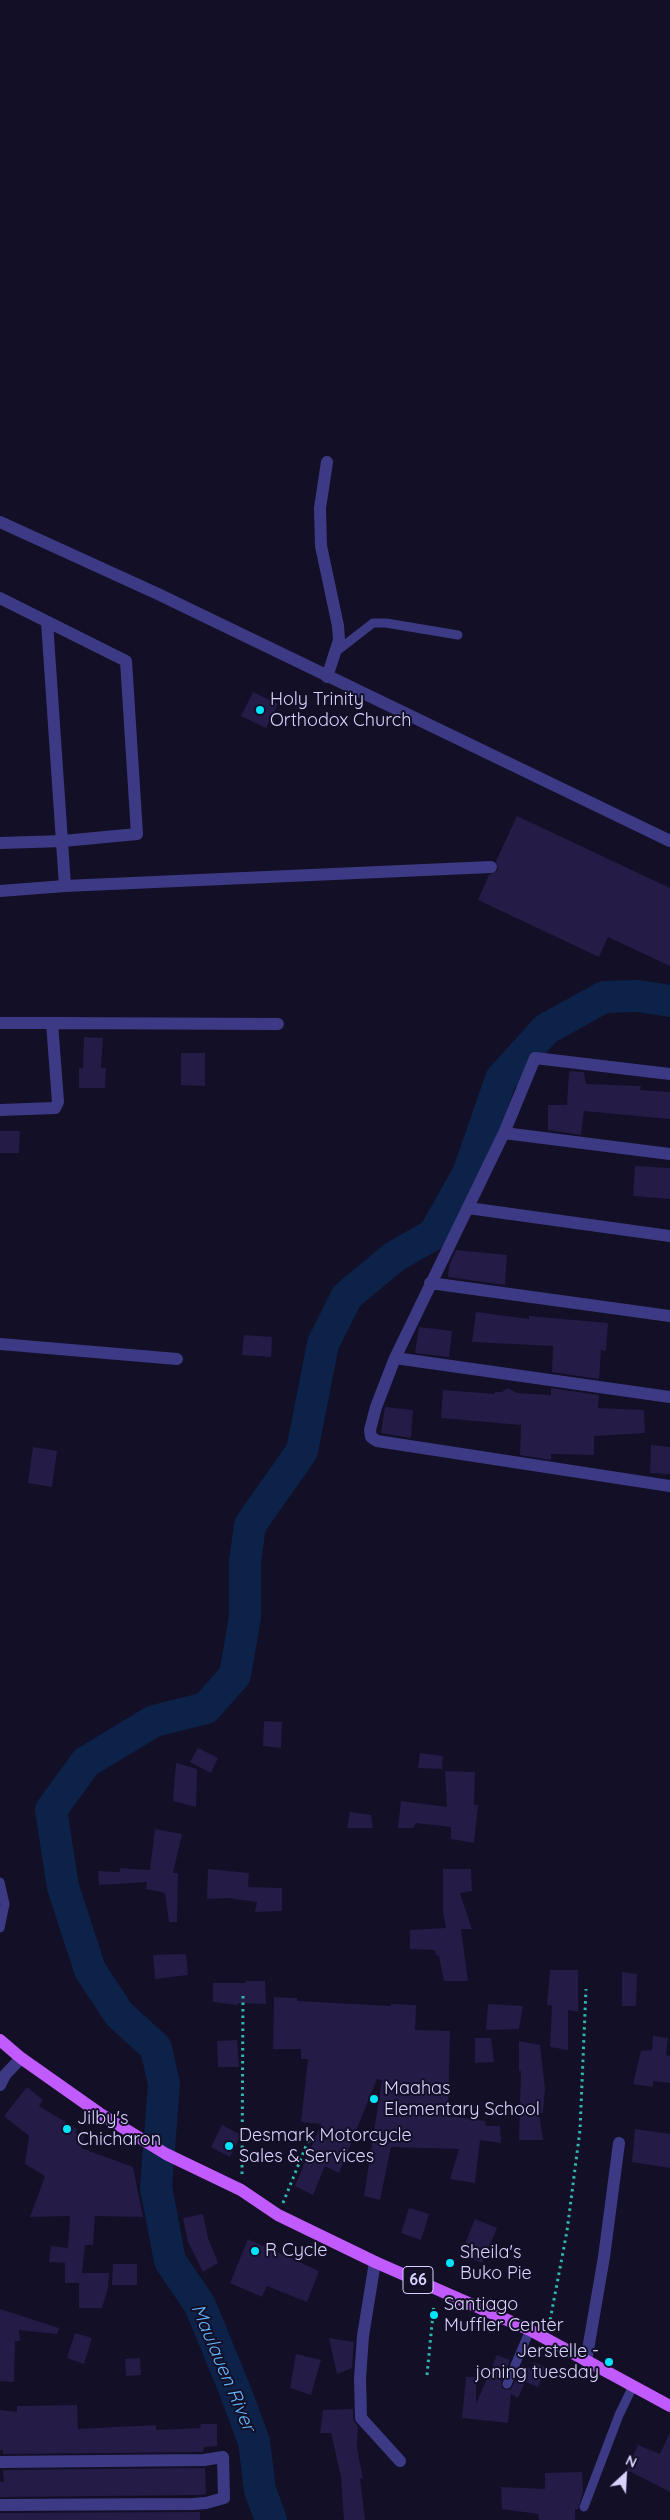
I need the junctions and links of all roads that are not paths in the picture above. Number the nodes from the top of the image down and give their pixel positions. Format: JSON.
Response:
{"nodes":[{"id":1,"x":327,"y":462,"type":"dead end"},
{"id":2,"x":0,"y":522,"type":"edge"},
{"id":3,"x":0,"y":598,"type":"edge"},
{"id":4,"x":47,"y":622,"type":"junction"},
{"id":5,"x":458,"y":635,"type":"dead end"},
{"id":6,"x":337,"y":651,"type":"junction"},
{"id":7,"x":327,"y":676,"type":"junction"},
{"id":8,"x":63,"y":841,"type":"junction"},
{"id":9,"x":670,"y":841,"type":"edge"},
{"id":10,"x":0,"y":843,"type":"edge"},
{"id":11,"x":491,"y":867,"type":"dead end"},
{"id":12,"x":65,"y":886,"type":"junction"},
{"id":13,"x":0,"y":891,"type":"edge"},
{"id":14,"x":0,"y":1023,"type":"edge"},
{"id":15,"x":52,"y":1023,"type":"junction"},
{"id":16,"x":278,"y":1024,"type":"dead end"},
{"id":17,"x":670,"y":1074,"type":"edge"},
{"id":18,"x":0,"y":1110,"type":"edge"},
{"id":19,"x":504,"y":1133,"type":"junction"},
{"id":20,"x":670,"y":1154,"type":"edge"},
{"id":21,"x":468,"y":1208,"type":"junction"},
{"id":22,"x":670,"y":1236,"type":"edge"},
{"id":23,"x":430,"y":1283,"type":"junction"},
{"id":24,"x":670,"y":1316,"type":"edge"},
{"id":25,"x":0,"y":1344,"type":"edge"},
{"id":26,"x":395,"y":1358,"type":"junction"},
{"id":27,"x":177,"y":1359,"type":"dead end"},
{"id":28,"x":670,"y":1397,"type":"edge"},
{"id":29,"x":670,"y":1486,"type":"edge"},
{"id":30,"x":0,"y":1882,"type":"edge"},
{"id":31,"x":0,"y":1928,"type":"edge"},
{"id":32,"x":0,"y":2040,"type":"edge"},
{"id":33,"x":20,"y":2058,"type":"junction"},
{"id":34,"x":0,"y":2085,"type":"edge"},
{"id":35,"x":618,"y":2142,"type":"dead end"},
{"id":36,"x":375,"y":2262,"type":"junction"},
{"id":37,"x":530,"y":2330,"type":"junction"},
{"id":38,"x":586,"y":2361,"type":"junction"},
{"id":39,"x":507,"y":2384,"type":"dead end"},
{"id":40,"x":633,"y":2386,"type":"junction"},
{"id":41,"x":670,"y":2406,"type":"edge"},
{"id":42,"x":400,"y":2461,"type":"dead end"},
{"id":43,"x":0,"y":2462,"type":"edge"},
{"id":44,"x":0,"y":2505,"type":"edge"},
{"id":45,"x":584,"y":2507,"type":"dead end"}],
"edges":[{"from":1,"to":6,"type":"street"},
{"from":2,"to":7,"type":"street"},
{"from":3,"to":4,"type":"street"},
{"from":4,"to":8,"type":"street"},
{"from":4,"to":8,"type":"street"},
{"from":5,"to":6,"type":"lane"},
{"from":6,"to":7,"type":"street"},
{"from":7,"to":9,"type":"street"},
{"from":8,"to":10,"type":"street"},
{"from":8,"to":12,"type":"street"},
{"from":11,"to":12,"type":"street"},
{"from":12,"to":13,"type":"street"},
{"from":14,"to":15,"type":"street"},
{"from":15,"to":16,"type":"street"},
{"from":15,"to":18,"type":"street"},
{"from":17,"to":19,"type":"street"},
{"from":19,"to":20,"type":"street"},
{"from":19,"to":21,"type":"street"},
{"from":21,"to":22,"type":"street"},
{"from":21,"to":23,"type":"street"},
{"from":23,"to":24,"type":"street"},
{"from":23,"to":26,"type":"street"},
{"from":25,"to":27,"type":"street"},
{"from":26,"to":28,"type":"street"},
{"from":26,"to":29,"type":"street"},
{"from":30,"to":31,"type":"lane"},
{"from":32,"to":33,"type":"main road","number":"66"},
{"from":33,"to":34,"type":"street"},
{"from":33,"to":36,"type":"main road","number":"66"},
{"from":35,"to":38,"type":"street"},
{"from":36,"to":37,"type":"main road","number":"66"},
{"from":36,"to":42,"type":"street"},
{"from":37,"to":38,"type":"main road","number":"66"},
{"from":37,"to":39,"type":"lane"},
{"from":38,"to":40,"type":"main road","number":"66"},
{"from":40,"to":41,"type":"main road","number":"66"},
{"from":40,"to":45,"type":"lane"},
{"from":43,"to":44,"type":"street"}]}
